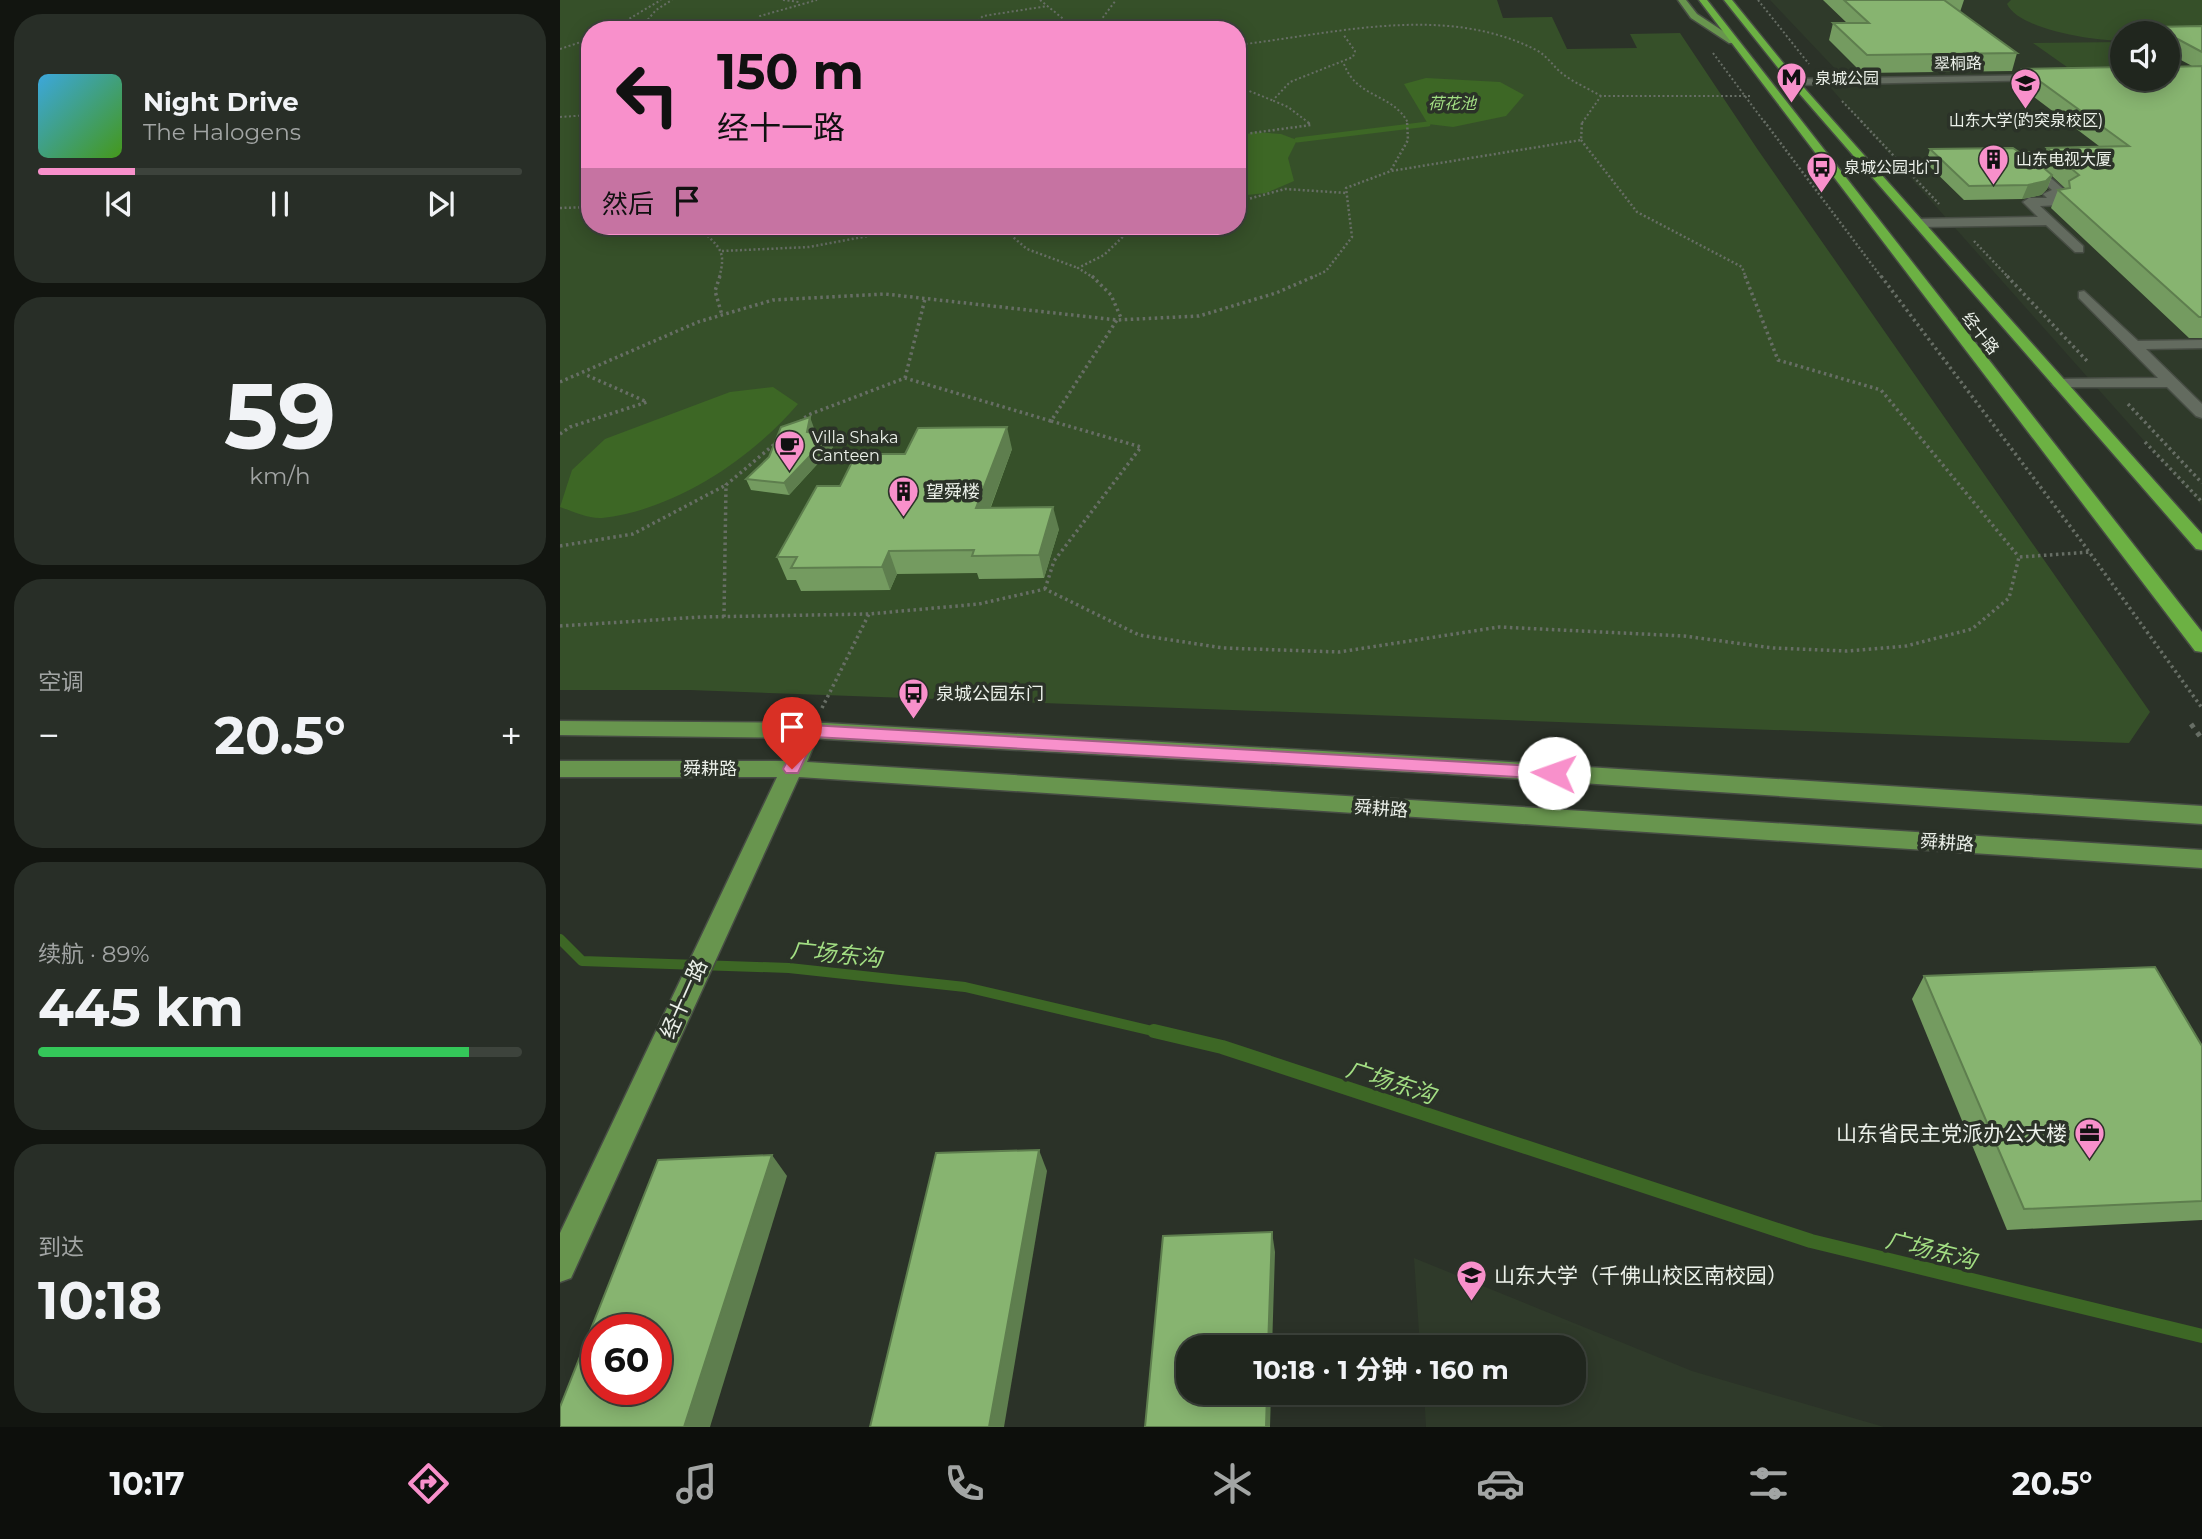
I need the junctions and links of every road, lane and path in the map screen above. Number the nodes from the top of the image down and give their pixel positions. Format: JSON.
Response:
{"nodes":[{"id":1,"x":661,"y":0,"type":"edge"},
{"id":2,"x":672,"y":0,"type":"edge"},
{"id":3,"x":783,"y":0,"type":"edge"},
{"id":4,"x":817,"y":0,"type":"edge"},
{"id":5,"x":1040,"y":0,"type":"edge"},
{"id":6,"x":1116,"y":0,"type":"edge"},
{"id":7,"x":1682,"y":0,"type":"edge"},
{"id":8,"x":1703,"y":0,"type":"edge"},
{"id":9,"x":1728,"y":0,"type":"edge"},
{"id":10,"x":1759,"y":0,"type":"edge"},
{"id":11,"x":803,"y":2,"type":"junction"},
{"id":12,"x":1048,"y":6,"type":"junction"},
{"id":13,"x":625,"y":21,"type":"edge"},
{"id":14,"x":647,"y":21,"type":"edge"},
{"id":15,"x":759,"y":21,"type":"edge"},
{"id":16,"x":978,"y":21,"type":"edge"},
{"id":17,"x":1067,"y":21,"type":"edge"},
{"id":18,"x":1099,"y":21,"type":"edge"},
{"id":19,"x":1342,"y":33,"type":"junction"},
{"id":20,"x":1732,"y":41,"type":"junction"},
{"id":21,"x":581,"y":42,"type":"edge"},
{"id":22,"x":1246,"y":44,"type":"edge"},
{"id":23,"x":560,"y":49,"type":"edge"},
{"id":24,"x":1713,"y":52,"type":"dead end"},
{"id":25,"x":1344,"y":64,"type":"junction"},
{"id":26,"x":2054,"y":78,"type":"edge"},
{"id":27,"x":1824,"y":81,"type":"junction"},
{"id":28,"x":1794,"y":82,"type":"junction"},
{"id":29,"x":1246,"y":91,"type":"edge"},
{"id":30,"x":1601,"y":96,"type":"junction"},
{"id":31,"x":1745,"y":96,"type":"junction"},
{"id":32,"x":1774,"y":96,"type":"junction"},
{"id":33,"x":1274,"y":101,"type":"junction"},
{"id":34,"x":581,"y":116,"type":"edge"},
{"id":35,"x":560,"y":117,"type":"edge"},
{"id":36,"x":1246,"y":133,"type":"edge"},
{"id":37,"x":1581,"y":140,"type":"junction"},
{"id":38,"x":2032,"y":167,"type":"edge"},
{"id":39,"x":1391,"y":171,"type":"junction"},
{"id":40,"x":1347,"y":193,"type":"junction"},
{"id":41,"x":1246,"y":200,"type":"edge"},
{"id":42,"x":581,"y":207,"type":"edge"},
{"id":43,"x":560,"y":208,"type":"edge"},
{"id":44,"x":2049,"y":221,"type":"junction"},
{"id":45,"x":1957,"y":222,"type":"junction"},
{"id":46,"x":1918,"y":223,"type":"junction"},
{"id":47,"x":707,"y":235,"type":"edge"},
{"id":48,"x":874,"y":235,"type":"edge"},
{"id":49,"x":1011,"y":235,"type":"edge"},
{"id":50,"x":1125,"y":235,"type":"edge"},
{"id":51,"x":2079,"y":249,"type":"dead end"},
{"id":52,"x":722,"y":250,"type":"junction"},
{"id":53,"x":1079,"y":268,"type":"junction"},
{"id":54,"x":2084,"y":295,"type":"dead end"},
{"id":55,"x":925,"y":299,"type":"junction"},
{"id":56,"x":722,"y":315,"type":"junction"},
{"id":57,"x":1119,"y":320,"type":"junction"},
{"id":58,"x":2202,"y":344,"type":"edge"},
{"id":59,"x":2134,"y":345,"type":"junction"},
{"id":60,"x":583,"y":373,"type":"junction"},
{"id":61,"x":905,"y":379,"type":"junction"},
{"id":62,"x":560,"y":382,"type":"edge"},
{"id":63,"x":2171,"y":382,"type":"junction"},
{"id":64,"x":2108,"y":383,"type":"junction"},
{"id":65,"x":2060,"y":384,"type":"junction"},
{"id":66,"x":2202,"y":413,"type":"edge"},
{"id":67,"x":1051,"y":421,"type":"junction"},
{"id":68,"x":798,"y":424,"type":"edge"},
{"id":69,"x":560,"y":434,"type":"edge"},
{"id":70,"x":778,"y":441,"type":"edge"},
{"id":71,"x":2202,"y":483,"type":"edge"},
{"id":72,"x":726,"y":485,"type":"junction"},
{"id":73,"x":2202,"y":545,"type":"edge"},
{"id":74,"x":560,"y":546,"type":"edge"},
{"id":75,"x":2127,"y":550,"type":"junction"},
{"id":76,"x":2092,"y":552,"type":"junction"},
{"id":77,"x":2019,"y":557,"type":"junction"},
{"id":78,"x":1045,"y":589,"type":"junction"},
{"id":79,"x":869,"y":614,"type":"junction"},
{"id":80,"x":724,"y":617,"type":"junction"},
{"id":81,"x":560,"y":626,"type":"edge"},
{"id":82,"x":2202,"y":646,"type":"edge"},
{"id":83,"x":2202,"y":708,"type":"edge"},
{"id":84,"x":2191,"y":724,"type":"dead end"},
{"id":85,"x":560,"y":728,"type":"edge"},
{"id":86,"x":810,"y":731,"type":"junction"},
{"id":87,"x":2202,"y":739,"type":"edge"},
{"id":88,"x":560,"y":769,"type":"edge"},
{"id":89,"x":792,"y":769,"type":"junction"},
{"id":90,"x":2202,"y":815,"type":"edge"},
{"id":91,"x":2202,"y":859,"type":"edge"},
{"id":92,"x":560,"y":1267,"type":"edge"}],
"edges":[{"from":1,"to":13,"type":"path"},
{"from":2,"to":14,"type":"path"},
{"from":3,"to":11,"type":"path"},
{"from":4,"to":11,"type":"path"},
{"from":5,"to":12,"type":"path"},
{"from":6,"to":18,"type":"path"},
{"from":7,"to":20,"type":"main road","name":"经十路"},
{"from":8,"to":20,"type":"highway","name":"经十路"},
{"from":9,"to":28,"type":"highway","name":"经十路"},
{"from":10,"to":27,"type":"path"},
{"from":11,"to":15,"type":"path"},
{"from":12,"to":16,"type":"path"},
{"from":12,"to":17,"type":"path"},
{"from":19,"to":22,"type":"path"},
{"from":19,"to":25,"type":"path"},
{"from":19,"to":30,"type":"path"},
{"from":20,"to":32,"type":"highway","name":"经十路"},
{"from":21,"to":23,"type":"path"},
{"from":24,"to":31,"type":"path"},
{"from":25,"to":33,"type":"path"},
{"from":25,"to":39,"type":"path"},
{"from":26,"to":27,"type":"lane","name":"翠桐路"},
{"from":27,"to":28,"type":"lane","name":"翠桐路"},
{"from":27,"to":45,"type":"path"},
{"from":28,"to":46,"type":"highway","name":"经十路"},
{"from":29,"to":33,"type":"path"},
{"from":30,"to":31,"type":"path"},
{"from":30,"to":37,"type":"path"},
{"from":31,"to":32,"type":"path"},
{"from":31,"to":76,"type":"path"},
{"from":32,"to":75,"type":"highway","name":"经十路"},
{"from":33,"to":36,"type":"path"},
{"from":34,"to":35,"type":"path"},
{"from":37,"to":39,"type":"path"},
{"from":37,"to":77,"type":"path"},
{"from":38,"to":44,"type":"lane"},
{"from":39,"to":40,"type":"path"},
{"from":40,"to":41,"type":"path"},
{"from":40,"to":57,"type":"path"},
{"from":42,"to":43,"type":"path"},
{"from":44,"to":45,"type":"lane"},
{"from":44,"to":51,"type":"lane"},
{"from":45,"to":46,"type":"lane"},
{"from":45,"to":64,"type":"path"},
{"from":46,"to":65,"type":"highway","name":"经十路"},
{"from":47,"to":52,"type":"path"},
{"from":48,"to":52,"type":"path"},
{"from":49,"to":53,"type":"path"},
{"from":50,"to":53,"type":"path"},
{"from":52,"to":56,"type":"path"},
{"from":53,"to":57,"type":"path"},
{"from":54,"to":59,"type":"lane"},
{"from":55,"to":56,"type":"path"},
{"from":55,"to":57,"type":"path"},
{"from":55,"to":61,"type":"path"},
{"from":56,"to":60,"type":"path"},
{"from":57,"to":67,"type":"path"},
{"from":58,"to":59,"type":"lane"},
{"from":59,"to":63,"type":"lane"},
{"from":60,"to":62,"type":"path"},
{"from":60,"to":69,"type":"path"},
{"from":61,"to":67,"type":"path"},
{"from":61,"to":68,"type":"path"},
{"from":63,"to":64,"type":"lane"},
{"from":63,"to":66,"type":"lane"},
{"from":64,"to":65,"type":"lane"},
{"from":64,"to":71,"type":"path"},
{"from":65,"to":73,"type":"highway","name":"经十路"},
{"from":67,"to":78,"type":"path"},
{"from":70,"to":72,"type":"path"},
{"from":72,"to":74,"type":"path"},
{"from":72,"to":80,"type":"path"},
{"from":75,"to":76,"type":"path"},
{"from":75,"to":82,"type":"highway","name":"经十路"},
{"from":76,"to":77,"type":"path"},
{"from":76,"to":83,"type":"path"},
{"from":77,"to":78,"type":"path"},
{"from":78,"to":79,"type":"path"},
{"from":79,"to":80,"type":"path"},
{"from":79,"to":86,"type":"path"},
{"from":80,"to":81,"type":"path"},
{"from":84,"to":87,"type":"path"},
{"from":85,"to":86,"type":"main road"},
{"from":86,"to":89,"type":"main road","name":"经十一路"},
{"from":86,"to":90,"type":"main road"},
{"from":88,"to":89,"type":"main road","name":"舜耕路"},
{"from":89,"to":91,"type":"main road","name":"舜耕路"},
{"from":89,"to":92,"type":"main road","name":"经十一路"}]}
